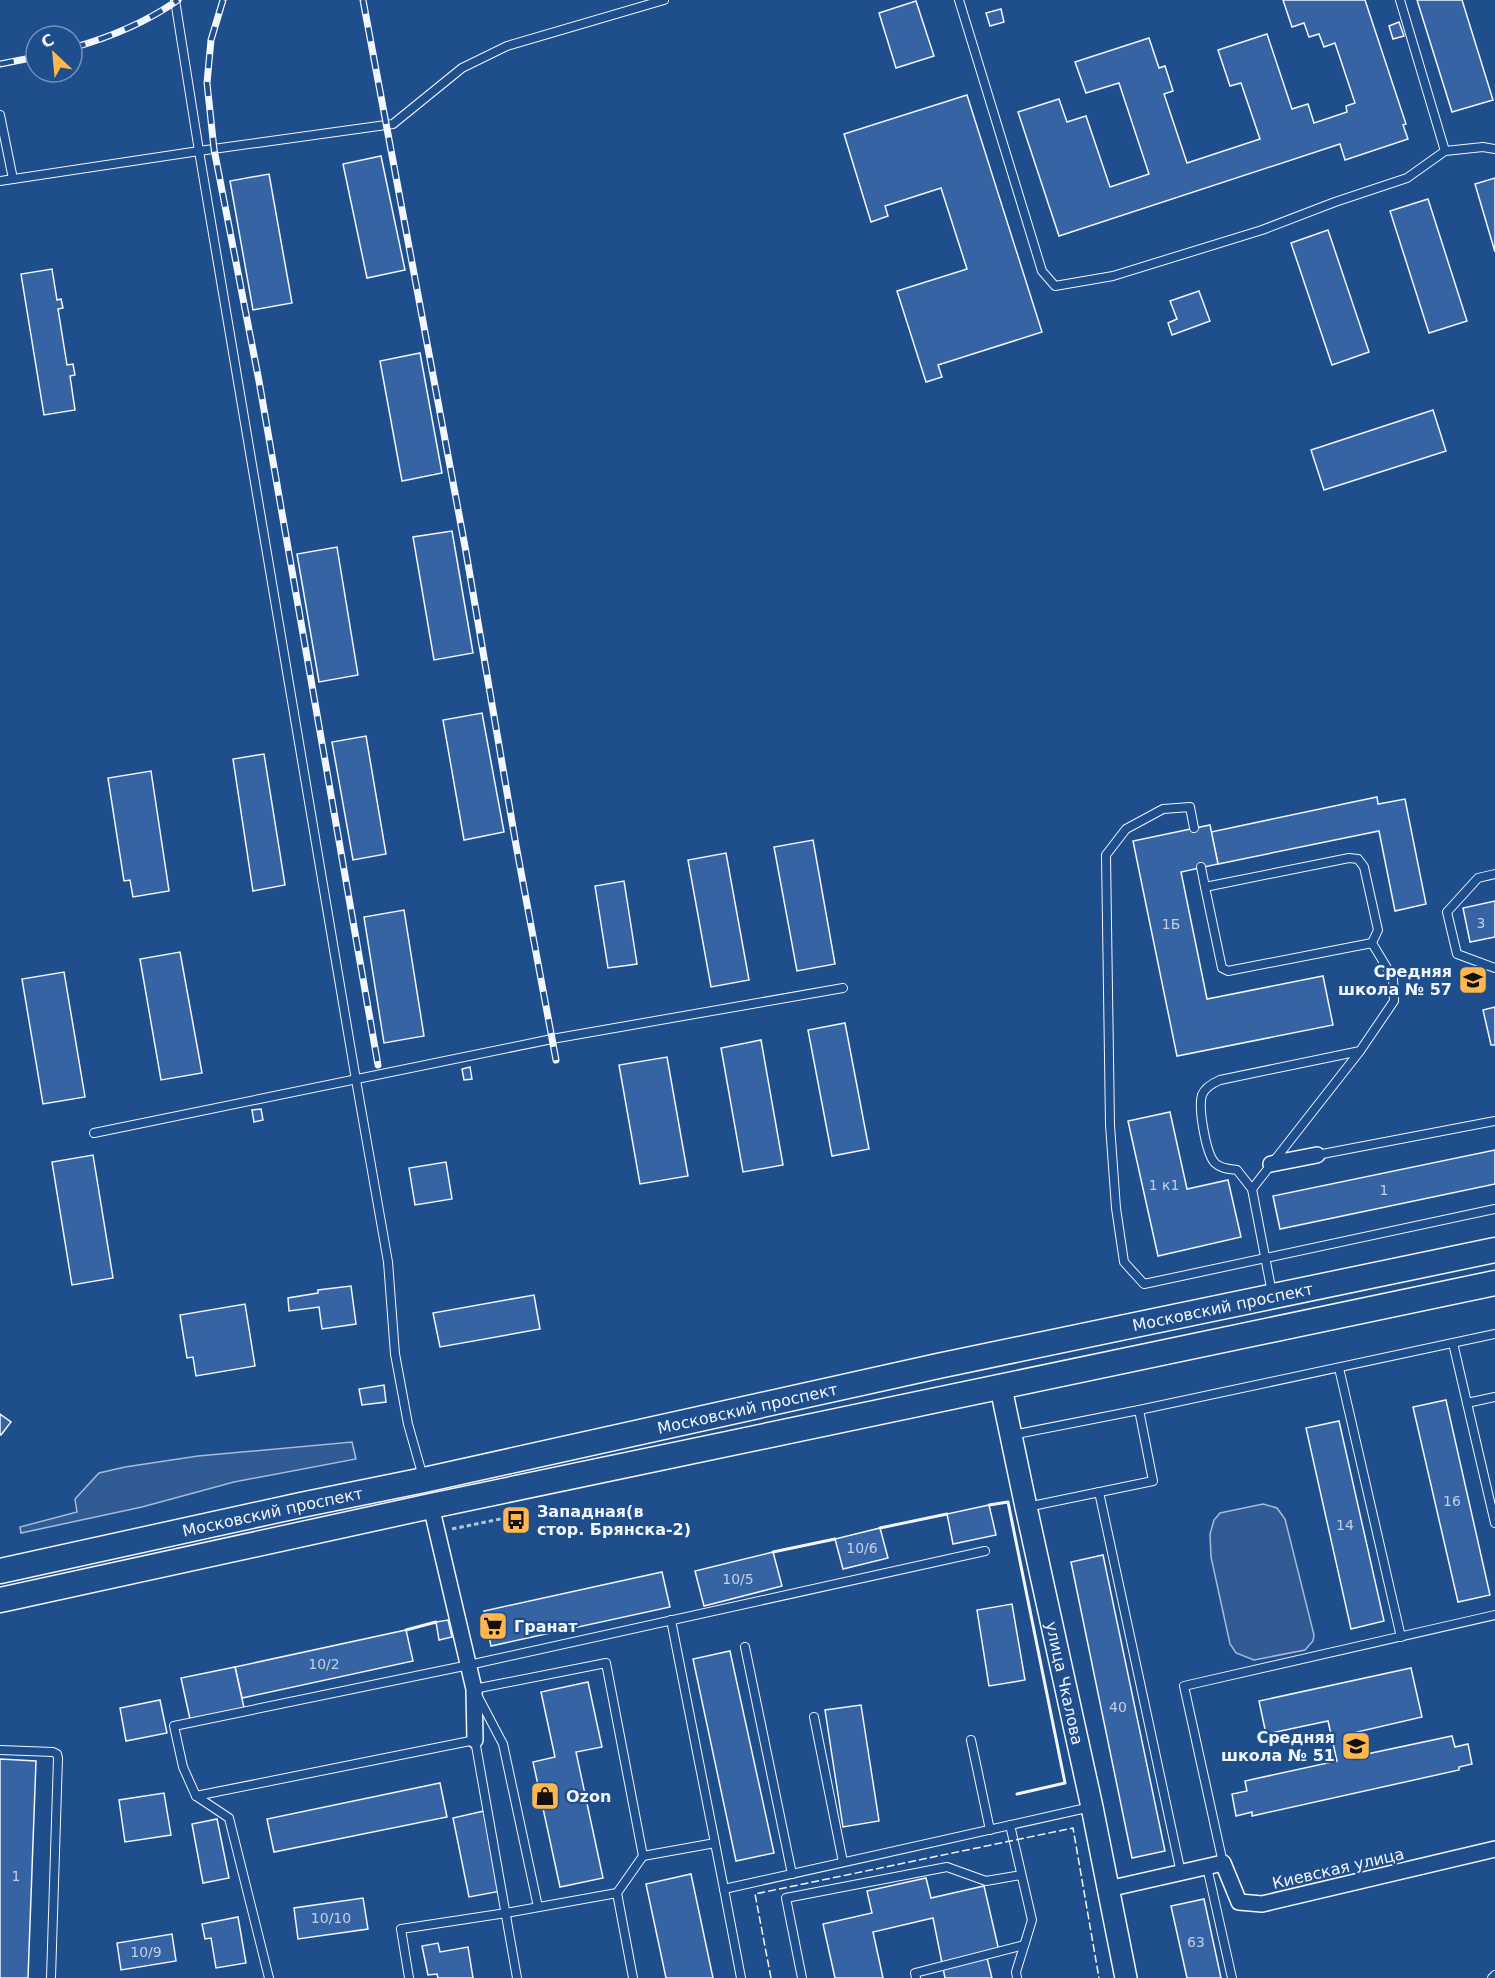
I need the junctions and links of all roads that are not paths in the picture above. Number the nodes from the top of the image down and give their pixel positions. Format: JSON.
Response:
{"nodes":[{"id":1,"x":175,"y":0,"type":"edge"},
{"id":2,"x":664,"y":0,"type":"edge"},
{"id":3,"x":959,"y":0,"type":"edge"},
{"id":4,"x":1400,"y":0,"type":"edge"},
{"id":5,"x":0,"y":115,"type":"edge"},
{"id":6,"x":1495,"y":149,"type":"edge"},
{"id":7,"x":199,"y":151,"type":"junction"},
{"id":8,"x":1445,"y":151,"type":"junction"},
{"id":9,"x":13,"y":179,"type":"junction"},
{"id":10,"x":0,"y":181,"type":"edge"},
{"id":11,"x":1194,"y":828,"type":"dead end"},
{"id":12,"x":1201,"y":867,"type":"dead end"},
{"id":13,"x":1495,"y":874,"type":"edge"},
{"id":14,"x":1205,"y":887,"type":"junction"},
{"id":15,"x":1372,"y":943,"type":"junction"},
{"id":16,"x":1495,"y":968,"type":"edge"},
{"id":17,"x":843,"y":988,"type":"dead end"},
{"id":18,"x":1360,"y":1051,"type":"junction"},
{"id":19,"x":356,"y":1080,"type":"junction"},
{"id":20,"x":1495,"y":1121,"type":"edge"},
{"id":21,"x":94,"y":1133,"type":"dead end"},
{"id":22,"x":1317,"y":1155,"type":"joint"},
{"id":23,"x":1271,"y":1164,"type":"junction"},
{"id":24,"x":1252,"y":1189,"type":"junction"},
{"id":25,"x":1495,"y":1209,"type":"edge"},
{"id":26,"x":1495,"y":1250,"type":"edge"},
{"id":27,"x":1265,"y":1259,"type":"junction"},
{"id":28,"x":1495,"y":1283,"type":"edge"},
{"id":29,"x":1273,"y":1297,"type":"junction"},
{"id":30,"x":1280,"y":1328,"type":"junction"},
{"id":31,"x":1495,"y":1334,"type":"edge"},
{"id":32,"x":1453,"y":1343,"type":"junction"},
{"id":33,"x":1339,"y":1368,"type":"junction"},
{"id":34,"x":1001,"y":1388,"type":"junction"},
{"id":35,"x":1495,"y":1397,"type":"edge"},
{"id":36,"x":1467,"y":1403,"type":"junction"},
{"id":37,"x":1139,"y":1410,"type":"junction"},
{"id":38,"x":1010,"y":1436,"type":"junction"},
{"id":39,"x":424,"y":1480,"type":"junction"},
{"id":40,"x":1099,"y":1492,"type":"junction"},
{"id":41,"x":431,"y":1506,"type":"junction"},
{"id":42,"x":1026,"y":1507,"type":"junction"},
{"id":43,"x":1495,"y":1523,"type":"edge"},
{"id":44,"x":985,"y":1551,"type":"dead end"},
{"id":45,"x":1,"y":1570,"type":"edge"},
{"id":46,"x":0,"y":1600,"type":"edge"},
{"id":47,"x":1495,"y":1615,"type":"edge"},
{"id":48,"x":671,"y":1620,"type":"junction"},
{"id":49,"x":1401,"y":1637,"type":"junction"},
{"id":50,"x":745,"y":1647,"type":"dead end"},
{"id":51,"x":469,"y":1665,"type":"junction"},
{"id":52,"x":474,"y":1689,"type":"junction"},
{"id":53,"x":814,"y":1717,"type":"dead end"},
{"id":54,"x":475,"y":1740,"type":"junction"},
{"id":55,"x":971,"y":1740,"type":"dead end"},
{"id":56,"x":0,"y":1750,"type":"edge"},
{"id":57,"x":196,"y":1796,"type":"junction"},
{"id":58,"x":1092,"y":1807,"type":"junction"},
{"id":59,"x":1010,"y":1825,"type":"junction"},
{"id":60,"x":990,"y":1830,"type":"junction"},
{"id":61,"x":715,"y":1843,"type":"junction"},
{"id":62,"x":1495,"y":1849,"type":"edge"},
{"id":63,"x":643,"y":1856,"type":"junction"},
{"id":64,"x":843,"y":1862,"type":"junction"},
{"id":65,"x":1223,"y":1863,"type":"junction"},
{"id":66,"x":1207,"y":1867,"type":"junction"},
{"id":67,"x":1181,"y":1873,"type":"junction"},
{"id":68,"x":792,"y":1874,"type":"junction"},
{"id":69,"x":1021,"y":1875,"type":"junction"},
{"id":70,"x":724,"y":1889,"type":"junction"},
{"id":71,"x":1108,"y":1889,"type":"junction"},
{"id":72,"x":617,"y":1893,"type":"junction"},
{"id":73,"x":538,"y":1907,"type":"junction"},
{"id":74,"x":506,"y":1913,"type":"junction"},
{"id":75,"x":1024,"y":1945,"type":"junction"},
{"id":76,"x":51,"y":1978,"type":"edge"},
{"id":77,"x":269,"y":1978,"type":"edge"},
{"id":78,"x":408,"y":1978,"type":"edge"},
{"id":79,"x":517,"y":1978,"type":"edge"},
{"id":80,"x":633,"y":1978,"type":"edge"},
{"id":81,"x":741,"y":1978,"type":"edge"},
{"id":82,"x":802,"y":1978,"type":"edge"},
{"id":83,"x":916,"y":1978,"type":"edge"},
{"id":84,"x":1017,"y":1978,"type":"edge"},
{"id":85,"x":1126,"y":1978,"type":"edge"},
{"id":86,"x":1232,"y":1978,"type":"edge"}],
"edges":[{"from":1,"to":7,"type":"lane"},
{"from":2,"to":7,"type":"lane"},
{"from":3,"to":8,"type":"lane"},
{"from":4,"to":8,"type":"lane"},
{"from":5,"to":9,"type":"lane"},
{"from":6,"to":8,"type":"lane"},
{"from":7,"to":9,"type":"lane"},
{"from":7,"to":19,"type":"lane"},
{"from":9,"to":10,"type":"lane"},
{"from":11,"to":27,"type":"lane"},
{"from":12,"to":14,"type":"lane"},
{"from":13,"to":16,"type":"lane"},
{"from":14,"to":15,"type":"lane"},
{"from":14,"to":15,"type":"lane"},
{"from":15,"to":18,"type":"lane"},
{"from":17,"to":19,"type":"lane"},
{"from":18,"to":23,"type":"lane"},
{"from":18,"to":24,"type":"lane"},
{"from":19,"to":21,"type":"lane"},
{"from":19,"to":39,"type":"lane"},
{"from":20,"to":22,"type":"lane"},
{"from":22,"to":23,"type":"street"},
{"from":23,"to":24,"type":"lane"},
{"from":24,"to":27,"type":"lane"},
{"from":25,"to":27,"type":"lane"},
{"from":26,"to":29,"type":"main road","name":"Московский проспект"},
{"from":27,"to":29,"type":"lane"},
{"from":28,"to":30,"type":"main road","name":"Московский проспект"},
{"from":29,"to":30,"type":"main road"},
{"from":29,"to":39,"type":"main road","name":"Московский проспект"},
{"from":30,"to":34,"type":"main road","name":"Московский проспект"},
{"from":31,"to":32,"type":"lane"},
{"from":32,"to":33,"type":"lane"},
{"from":32,"to":36,"type":"lane"},
{"from":33,"to":37,"type":"lane"},
{"from":33,"to":49,"type":"lane"},
{"from":34,"to":38,"type":"street","name":"улица Чкалова"},
{"from":34,"to":41,"type":"main road","name":"Московский проспект"},
{"from":35,"to":36,"type":"lane"},
{"from":36,"to":43,"type":"lane"},
{"from":37,"to":38,"type":"lane"},
{"from":37,"to":40,"type":"lane"},
{"from":38,"to":42,"type":"street","name":"улица Чкалова"},
{"from":39,"to":45,"type":"main road","name":"Московский проспект"},
{"from":40,"to":42,"type":"lane"},
{"from":40,"to":67,"type":"lane"},
{"from":41,"to":46,"type":"main road","name":"Московский проспект"},
{"from":41,"to":51,"type":"street"},
{"from":42,"to":58,"type":"street","name":"улица Чкалова"},
{"from":44,"to":48,"type":"lane"},
{"from":47,"to":49,"type":"lane"},
{"from":48,"to":51,"type":"lane"},
{"from":48,"to":61,"type":"lane"},
{"from":49,"to":65,"type":"lane"},
{"from":50,"to":68,"type":"lane"},
{"from":51,"to":52,"type":"street"},
{"from":51,"to":57,"type":"lane"},
{"from":52,"to":54,"type":"street"},
{"from":52,"to":63,"type":"lane"},
{"from":52,"to":73,"type":"lane"},
{"from":53,"to":64,"type":"lane"},
{"from":54,"to":57,"type":"lane"},
{"from":54,"to":74,"type":"lane"},
{"from":55,"to":60,"type":"lane"},
{"from":56,"to":76,"type":"lane"},
{"from":57,"to":77,"type":"lane"},
{"from":58,"to":59,"type":"lane"},
{"from":58,"to":71,"type":"street","name":"улица Чкалова"},
{"from":59,"to":60,"type":"lane"},
{"from":59,"to":69,"type":"lane"},
{"from":60,"to":64,"type":"lane"},
{"from":61,"to":63,"type":"lane"},
{"from":61,"to":70,"type":"lane"},
{"from":62,"to":65,"type":"street","name":"Киевская улица"},
{"from":63,"to":72,"type":"lane"},
{"from":64,"to":68,"type":"lane"},
{"from":65,"to":66,"type":"street"},
{"from":66,"to":67,"type":"street"},
{"from":66,"to":86,"type":"lane"},
{"from":67,"to":71,"type":"street"},
{"from":68,"to":70,"type":"lane"},
{"from":69,"to":75,"type":"lane"},
{"from":69,"to":82,"type":"lane"},
{"from":70,"to":81,"type":"lane"},
{"from":71,"to":85,"type":"street","name":"улица Чкалова"},
{"from":72,"to":73,"type":"lane"},
{"from":72,"to":80,"type":"lane"},
{"from":73,"to":74,"type":"lane"},
{"from":74,"to":78,"type":"lane"},
{"from":74,"to":79,"type":"lane"},
{"from":75,"to":83,"type":"lane"},
{"from":75,"to":84,"type":"lane"}]}
